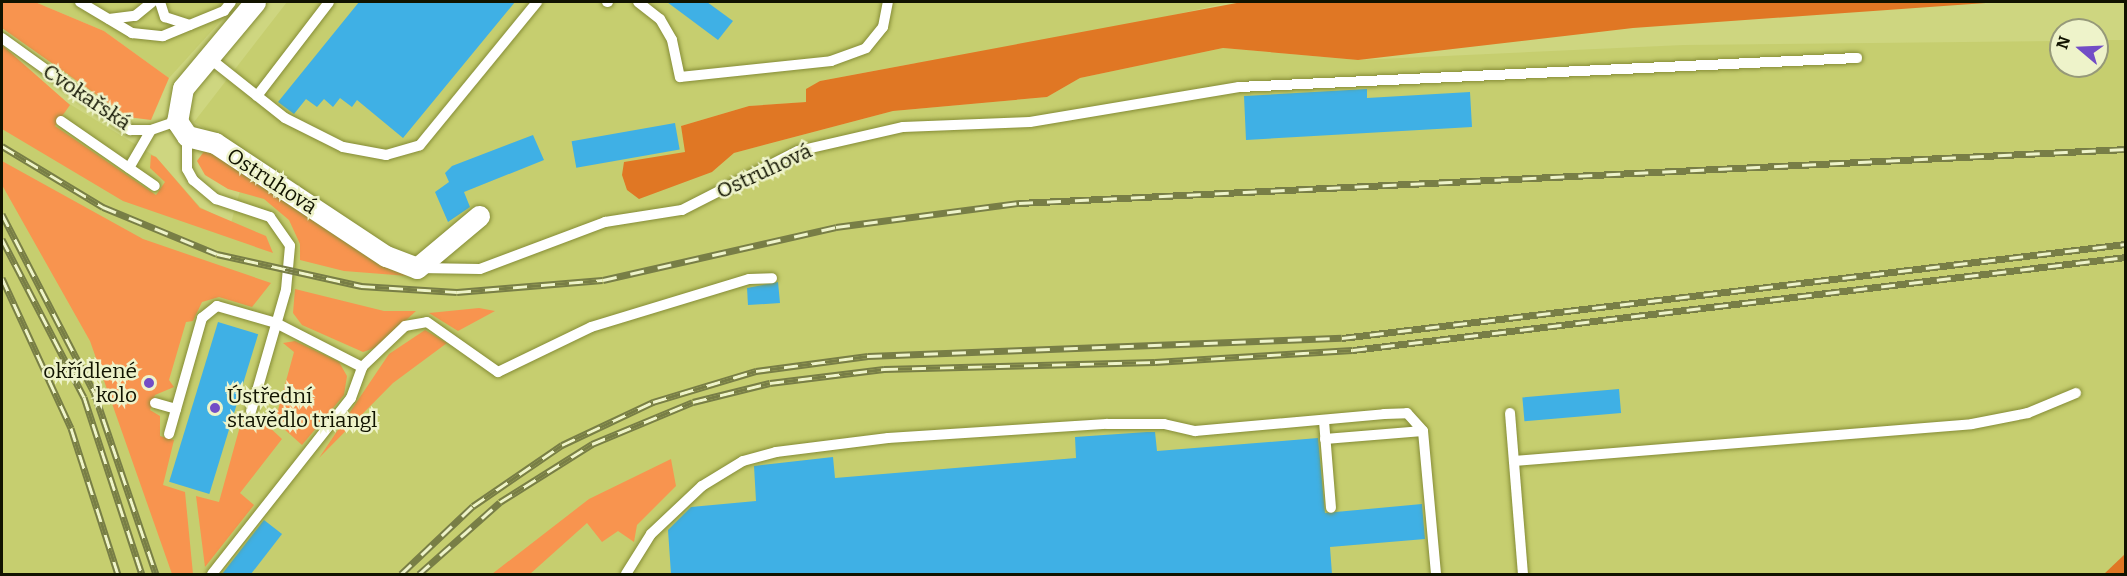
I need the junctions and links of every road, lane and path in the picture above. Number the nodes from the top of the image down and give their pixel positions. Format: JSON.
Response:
{"nodes":[{"id":1,"x":80,"y":2,"type":"edge"},
{"id":2,"x":152,"y":2,"type":"edge"},
{"id":3,"x":160,"y":2,"type":"edge"},
{"id":4,"x":231,"y":2,"type":"edge"},
{"id":5,"x":255,"y":2,"type":"edge"},
{"id":6,"x":329,"y":2,"type":"edge"},
{"id":7,"x":537,"y":2,"type":"edge"},
{"id":8,"x":638,"y":2,"type":"edge"},
{"id":9,"x":888,"y":2,"type":"edge"},
{"id":10,"x":103,"y":18,"type":"junction"},
{"id":11,"x":193,"y":26,"type":"junction"},
{"id":12,"x":2,"y":38,"type":"edge"},
{"id":13,"x":208,"y":57,"type":"junction"},
{"id":14,"x":1857,"y":58,"type":"dead end"},
{"id":15,"x":257,"y":96,"type":"junction"},
{"id":16,"x":61,"y":121,"type":"dead end"},
{"id":17,"x":182,"y":128,"type":"junction"},
{"id":18,"x":151,"y":130,"type":"junction"},
{"id":19,"x":129,"y":168,"type":"junction"},
{"id":20,"x":155,"y":186,"type":"dead end"},
{"id":21,"x":479,"y":216,"type":"dead end"},
{"id":22,"x":417,"y":268,"type":"junction"},
{"id":23,"x":772,"y":278,"type":"dead end"},
{"id":24,"x":276,"y":323,"type":"junction"},
{"id":25,"x":362,"y":367,"type":"junction"},
{"id":26,"x":2076,"y":393,"type":"dead end"},
{"id":27,"x":155,"y":402,"type":"dead end"},
{"id":28,"x":176,"y":408,"type":"junction"},
{"id":29,"x":251,"y":411,"type":"dead end"},
{"id":30,"x":1510,"y":413,"type":"dead end"},
{"id":31,"x":1324,"y":421,"type":"junction"},
{"id":32,"x":1423,"y":430,"type":"junction"},
{"id":33,"x":169,"y":434,"type":"dead end"},
{"id":34,"x":1326,"y":439,"type":"junction"},
{"id":35,"x":1514,"y":461,"type":"junction"},
{"id":36,"x":1331,"y":508,"type":"dead end"},
{"id":37,"x":212,"y":574,"type":"edge"},
{"id":38,"x":626,"y":574,"type":"edge"},
{"id":39,"x":1436,"y":574,"type":"edge"},
{"id":40,"x":1523,"y":574,"type":"edge"}],
"edges":[{"from":1,"to":10,"type":"lane"},
{"from":2,"to":10,"type":"lane"},
{"from":3,"to":11,"type":"lane"},
{"from":4,"to":11,"type":"lane"},
{"from":5,"to":13,"type":"street"},
{"from":6,"to":15,"type":"lane"},
{"from":7,"to":15,"type":"lane"},
{"from":8,"to":9,"type":"lane"},
{"from":10,"to":11,"type":"lane"},
{"from":12,"to":18,"type":"lane","name":"Cvokařská"},
{"from":13,"to":15,"type":"lane"},
{"from":13,"to":17,"type":"street"},
{"from":14,"to":22,"type":"lane","name":"Ostruhová"},
{"from":16,"to":19,"type":"lane"},
{"from":17,"to":18,"type":"lane","name":"Cvokařská"},
{"from":17,"to":22,"type":"street","name":"Ostruhová"},
{"from":17,"to":24,"type":"lane","name":"Ostruhová"},
{"from":18,"to":19,"type":"lane"},
{"from":19,"to":20,"type":"lane"},
{"from":21,"to":22,"type":"street"},
{"from":23,"to":25,"type":"lane"},
{"from":24,"to":25,"type":"lane"},
{"from":24,"to":28,"type":"lane"},
{"from":24,"to":29,"type":"lane","name":"Ostruhová"},
{"from":25,"to":37,"type":"lane"},
{"from":26,"to":35,"type":"lane"},
{"from":27,"to":28,"type":"lane"},
{"from":28,"to":33,"type":"lane"},
{"from":30,"to":35,"type":"lane"},
{"from":31,"to":32,"type":"lane"},
{"from":31,"to":34,"type":"lane"},
{"from":31,"to":38,"type":"lane"},
{"from":32,"to":34,"type":"lane"},
{"from":32,"to":39,"type":"lane"},
{"from":34,"to":36,"type":"lane"},
{"from":35,"to":40,"type":"lane"}]}
